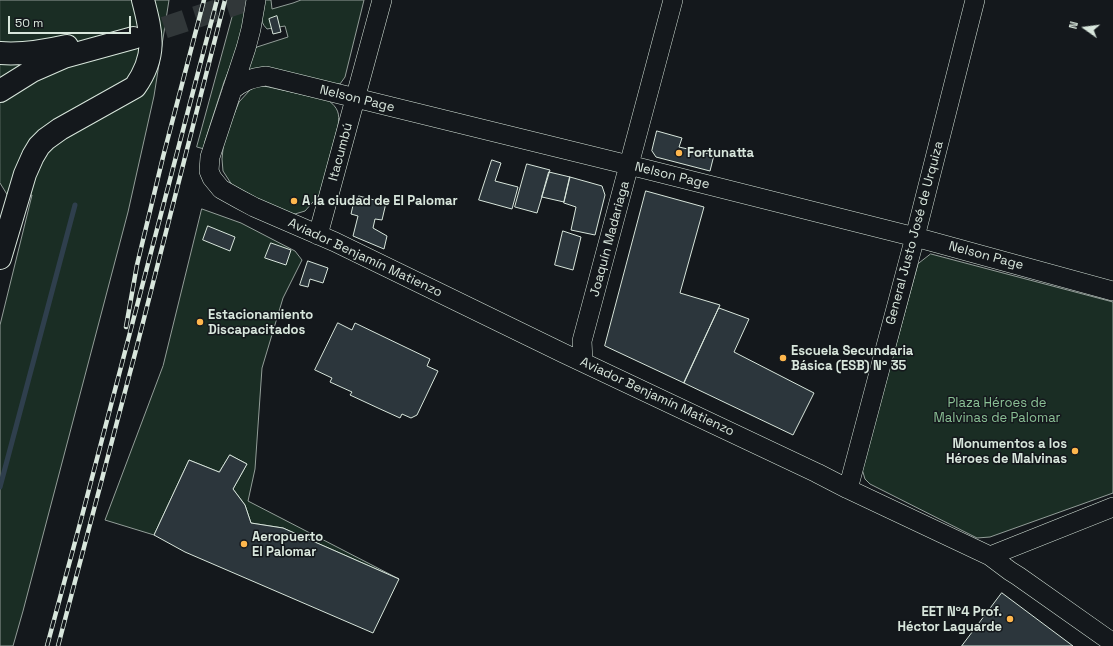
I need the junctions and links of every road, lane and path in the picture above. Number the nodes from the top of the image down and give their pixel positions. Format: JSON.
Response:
{"nodes":[{"id":1,"x":143,"y":0,"type":"edge"},
{"id":2,"x":256,"y":0,"type":"edge"},
{"id":3,"x":382,"y":0,"type":"edge"},
{"id":4,"x":673,"y":0,"type":"edge"},
{"id":5,"x":975,"y":0,"type":"edge"},
{"id":6,"x":0,"y":53,"type":"edge"},
{"id":7,"x":232,"y":90,"type":"junction"},
{"id":8,"x":0,"y":91,"type":"edge"},
{"id":9,"x":355,"y":98,"type":"junction"},
{"id":10,"x":629,"y":165,"type":"junction"},
{"id":11,"x":318,"y":235,"type":"junction"},
{"id":12,"x":915,"y":237,"type":"junction"},
{"id":13,"x":0,"y":258,"type":"edge"},
{"id":14,"x":1113,"y":290,"type":"edge"},
{"id":15,"x":583,"y":362,"type":"junction"},
{"id":16,"x":848,"y":489,"type":"junction"},
{"id":17,"x":1113,"y":507,"type":"edge"},
{"id":18,"x":990,"y":556,"type":"junction"},
{"id":19,"x":1113,"y":642,"type":"edge"}],
"edges":[{"from":1,"to":13,"type":"main road"},
{"from":2,"to":7,"type":"street"},
{"from":3,"to":9,"type":"street","name":"Itacumbú"},
{"from":4,"to":10,"type":"street","name":"Joaquín Madariaga"},
{"from":5,"to":12,"type":"street","name":"General Justo José de Urquiza"},
{"from":6,"to":8,"type":"main road"},
{"from":7,"to":9,"type":"street","name":"Nelson Page"},
{"from":7,"to":11,"type":"street","name":"Aviador Benjamín Matienzo"},
{"from":9,"to":10,"type":"street","name":"Nelson Page"},
{"from":9,"to":11,"type":"street","name":"Itacumbú"},
{"from":10,"to":12,"type":"street","name":"Nelson Page"},
{"from":10,"to":15,"type":"street","name":"Joaquín Madariaga"},
{"from":11,"to":15,"type":"street","name":"Aviador Benjamín Matienzo"},
{"from":12,"to":14,"type":"street","name":"Nelson Page"},
{"from":12,"to":16,"type":"street","name":"General Justo José de Urquiza"},
{"from":15,"to":16,"type":"street","name":"Aviador Benjamín Matienzo"},
{"from":16,"to":18,"type":"street","name":"Aviador Benjamín Matienzo"},
{"from":17,"to":18,"type":"street"},
{"from":18,"to":19,"type":"street","name":"Aviador Benjamín Matienzo"}]}
